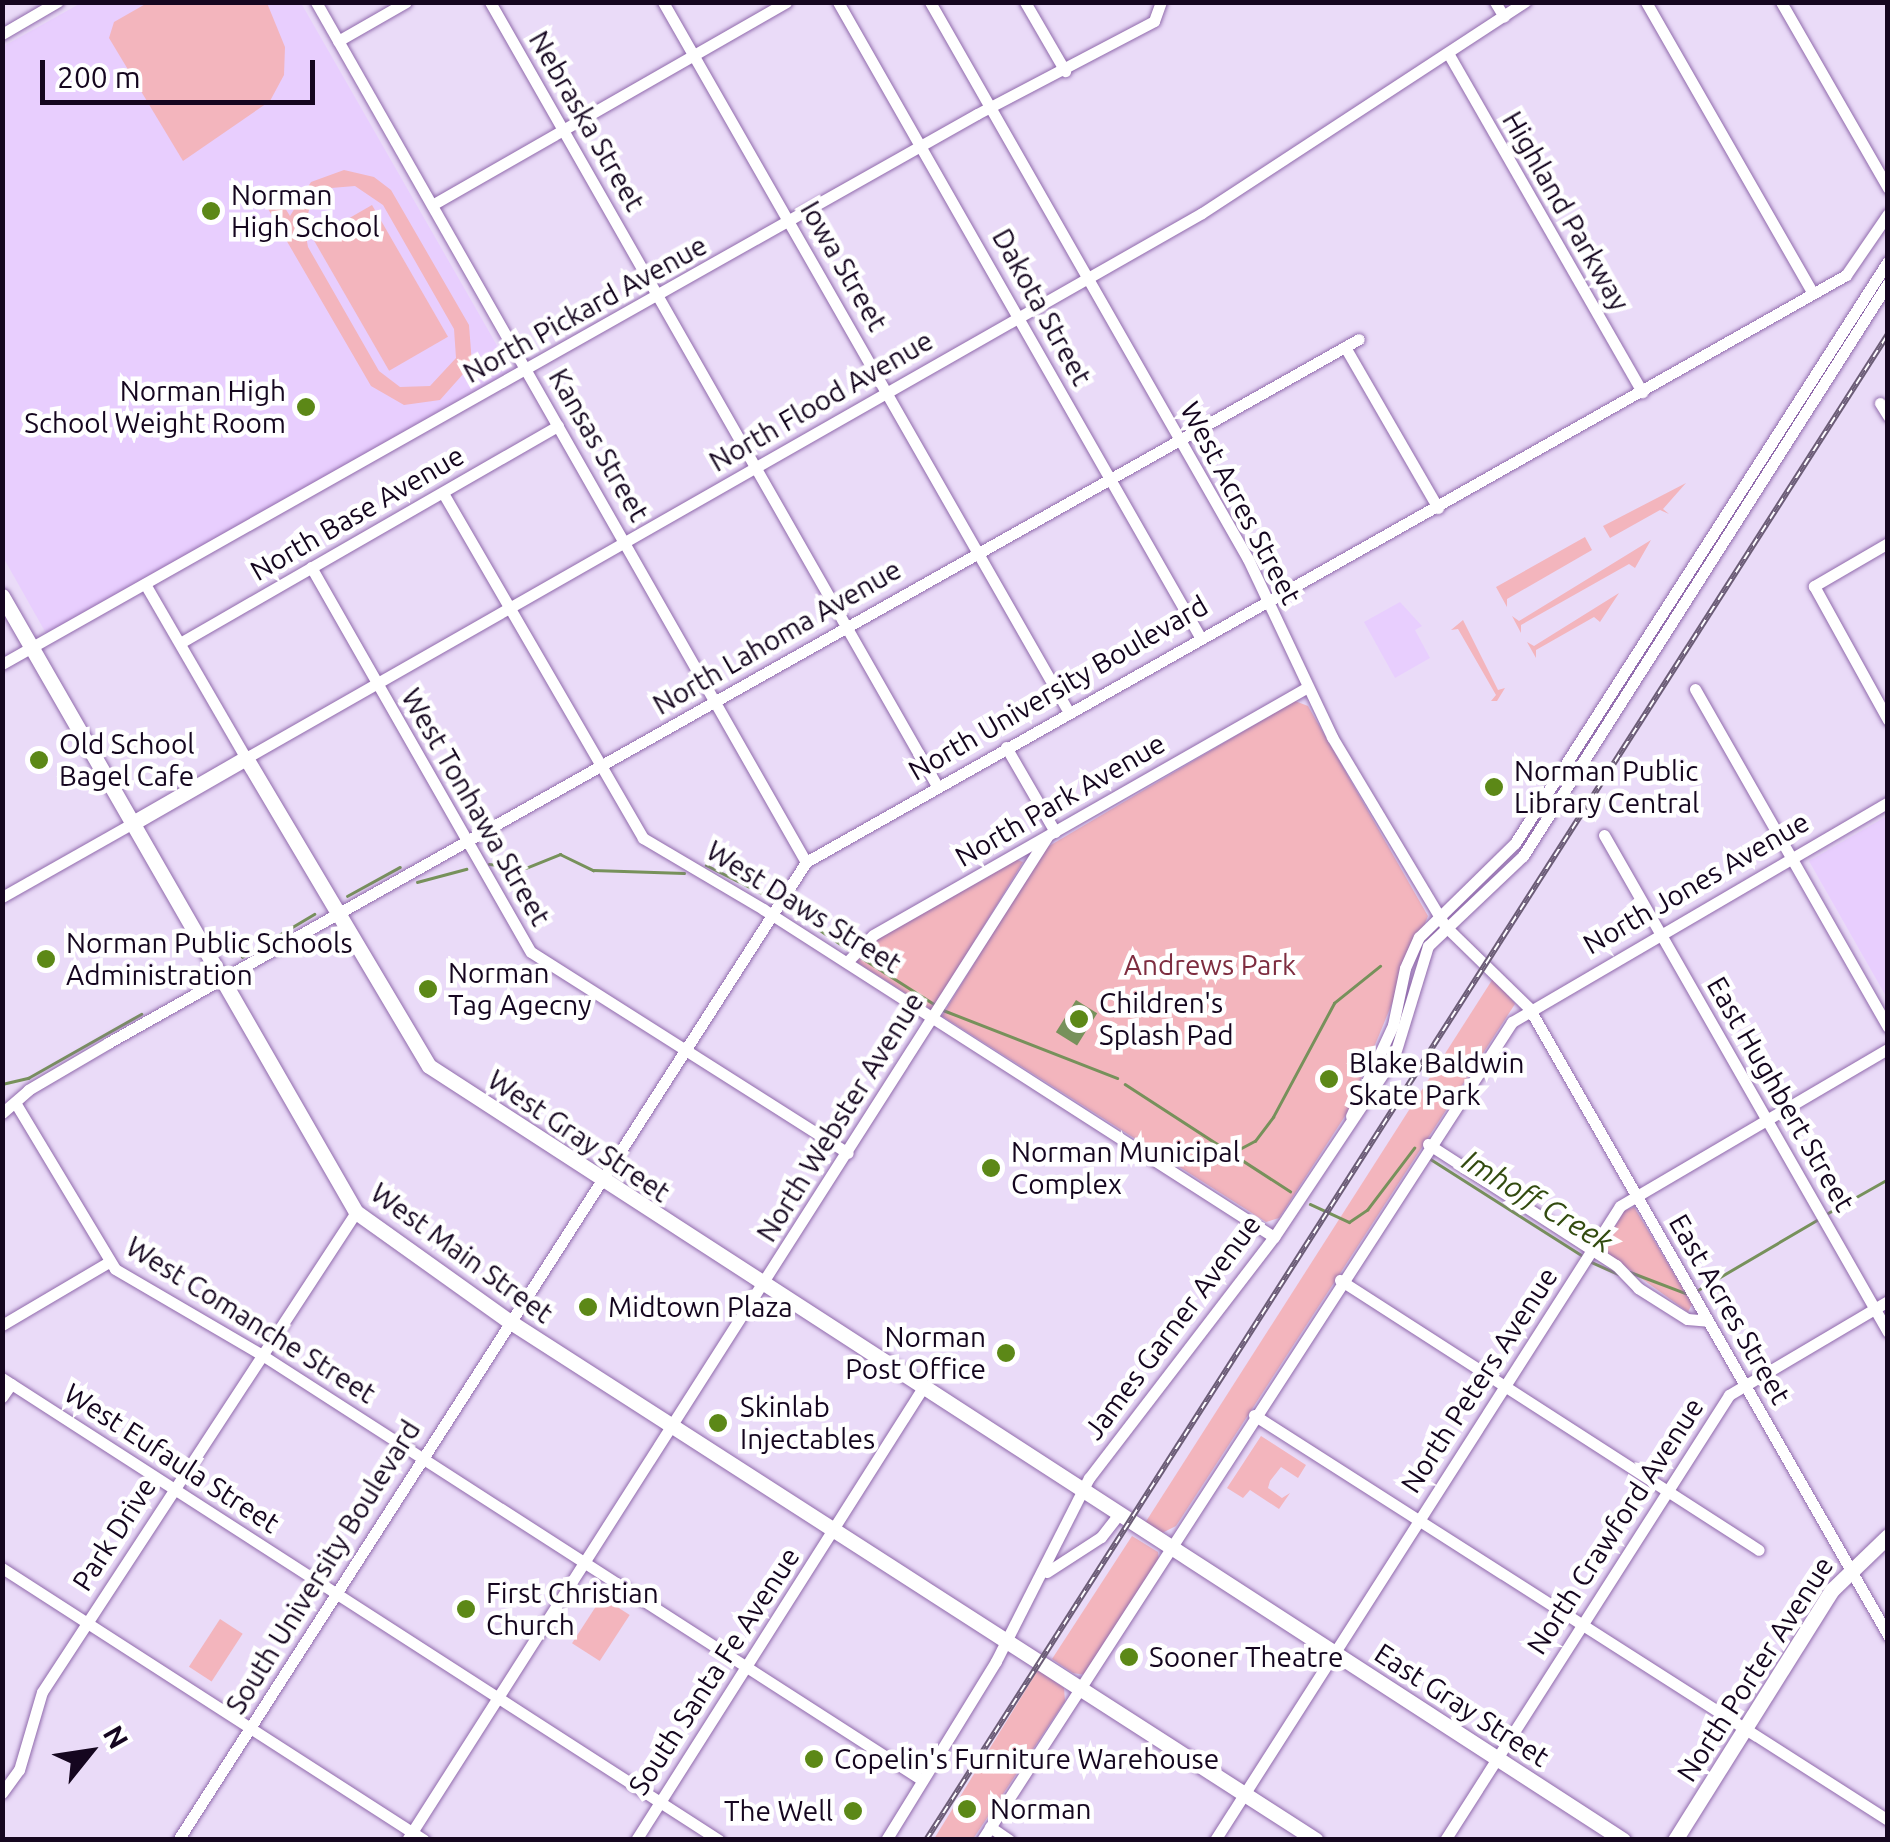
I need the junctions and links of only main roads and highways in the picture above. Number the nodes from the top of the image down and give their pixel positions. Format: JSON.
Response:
{"nodes":[{"id":1,"x":2,"y":596,"type":"edge"},
{"id":2,"x":246,"y":758,"type":"joint"},
{"id":3,"x":131,"y":824,"type":"junction"},
{"id":4,"x":1888,"y":1536,"type":"edge"},
{"id":5,"x":1172,"y":1551,"type":"joint"},
{"id":6,"x":1316,"y":1840,"type":"edge"},
{"id":7,"x":1622,"y":1840,"type":"edge"},
{"id":8,"x":1675,"y":1840,"type":"edge"}],
"edges":[{"from":1,"to":3,"type":"main road","name":"West Main Street"},
{"from":2,"to":3,"type":"main road","name":"North Flood Avenue"},
{"from":2,"to":5,"type":"main road","name":"West Gray Street"},
{"from":3,"to":6,"type":"main road","name":"West Main Street"},
{"from":4,"to":8,"type":"main road","name":"North Porter Avenue"},
{"from":5,"to":7,"type":"main road","name":"East Gray Street"}]}
